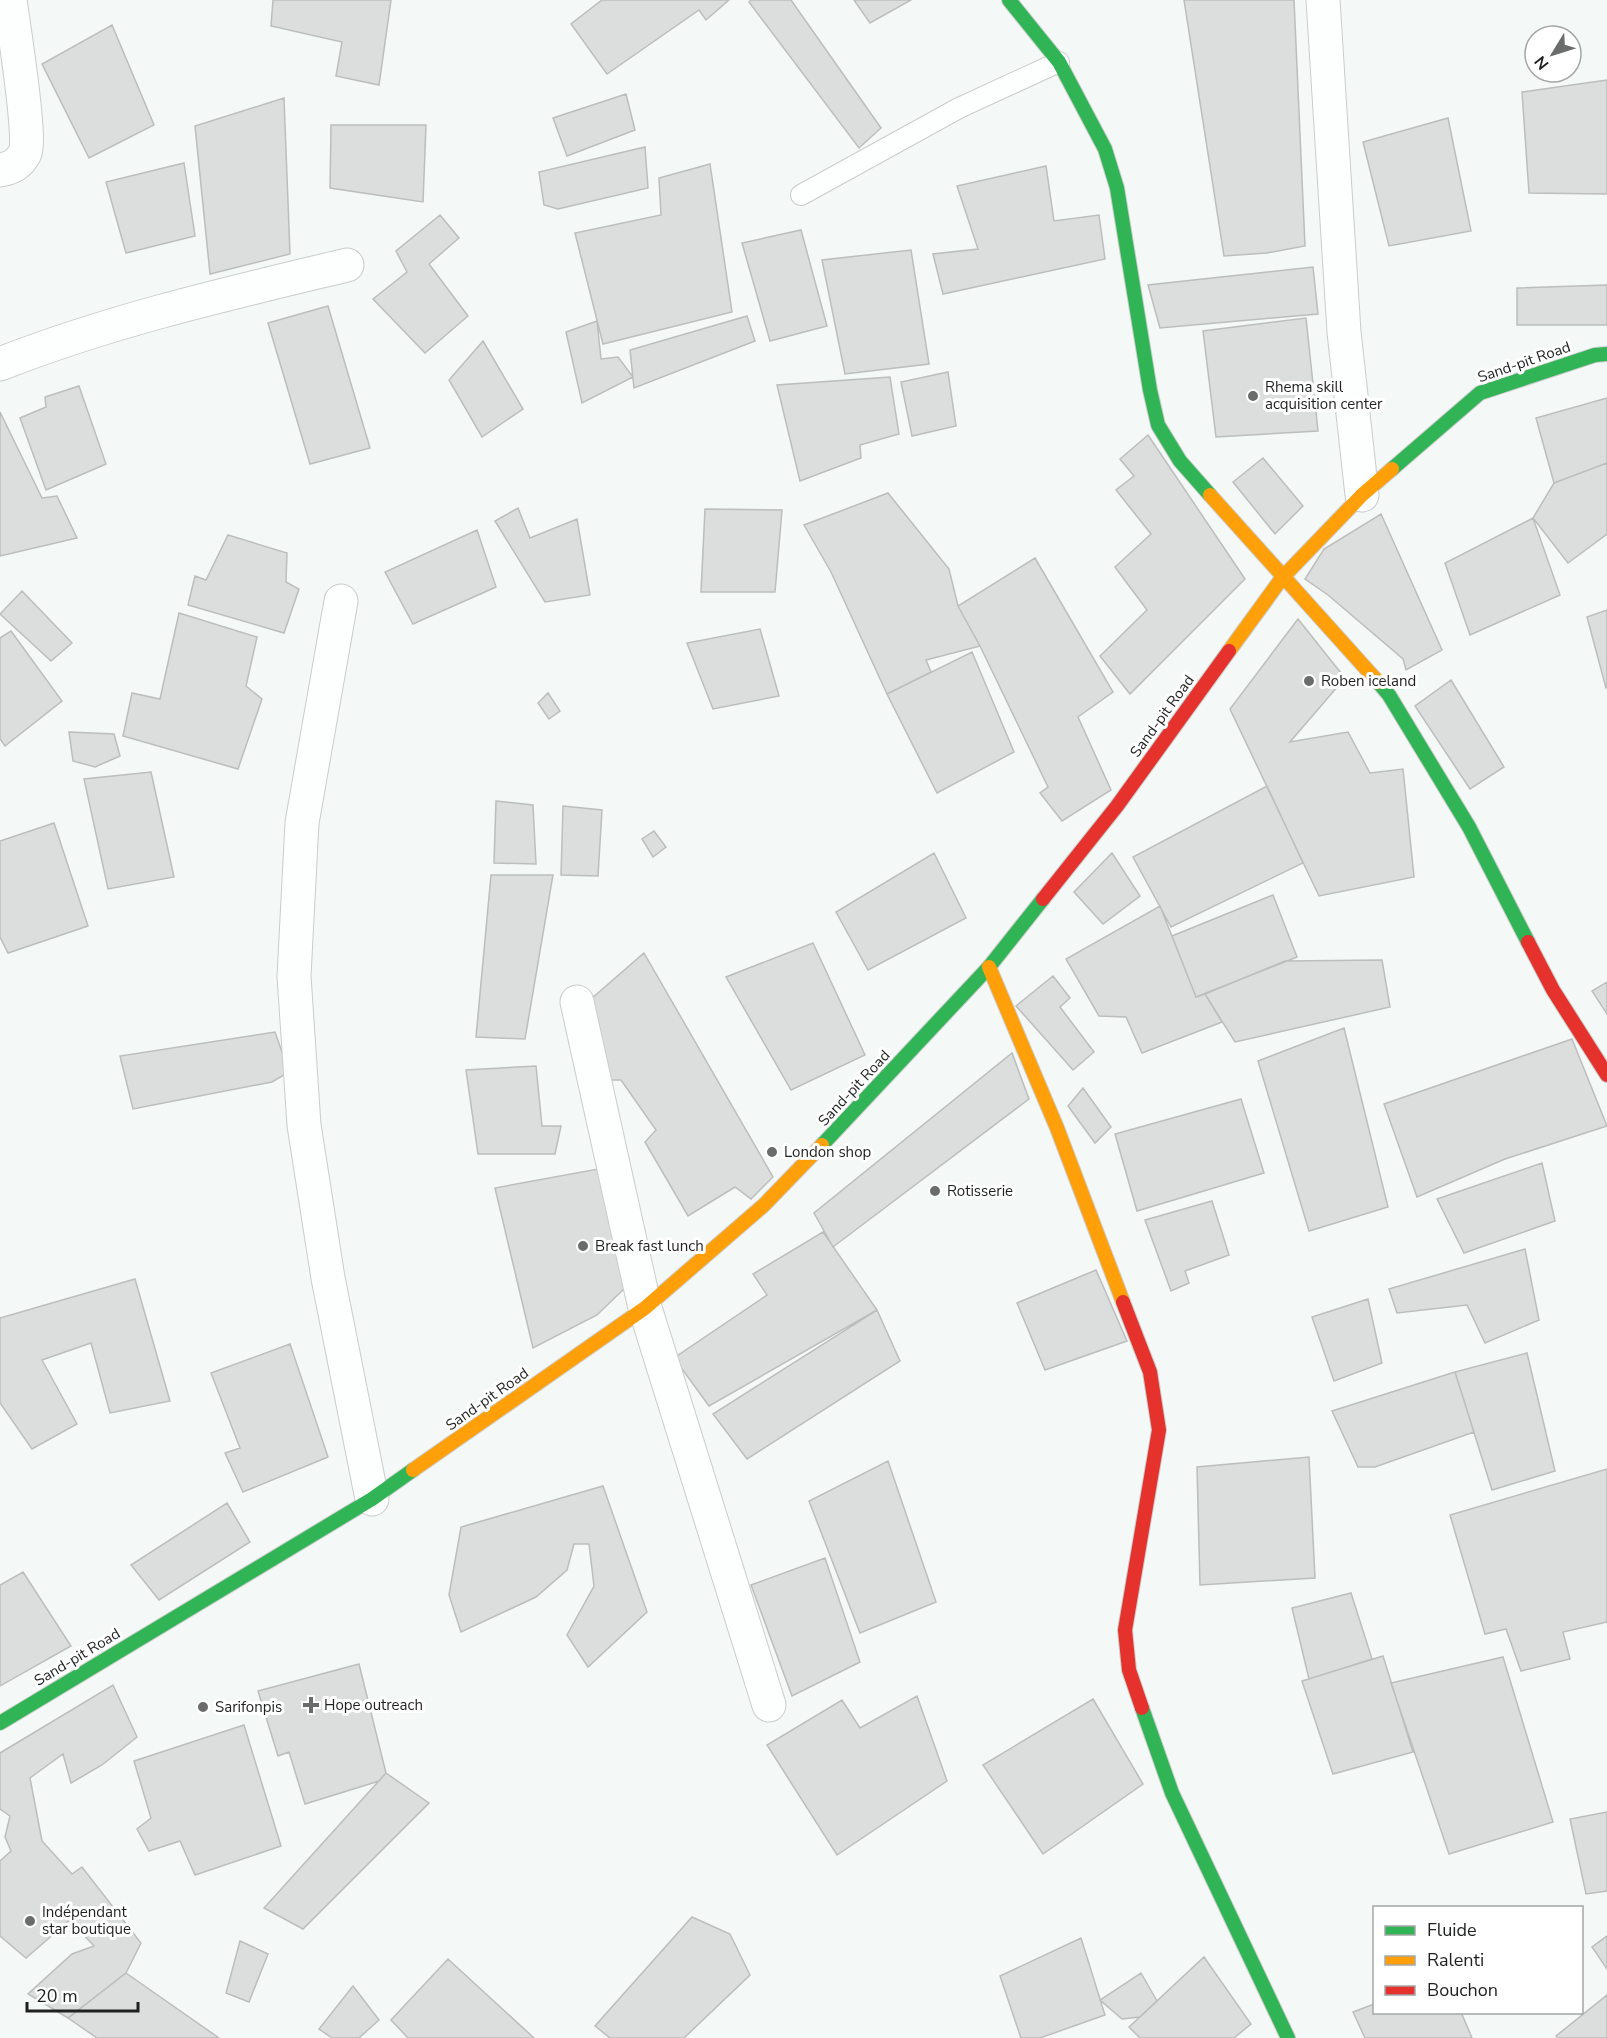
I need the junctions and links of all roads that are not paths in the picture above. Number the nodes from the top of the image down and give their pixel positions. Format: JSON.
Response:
{"nodes":[{"id":1,"x":10,"y":0,"type":"edge"},
{"id":2,"x":1009,"y":0,"type":"edge"},
{"id":3,"x":1323,"y":0,"type":"edge"},
{"id":4,"x":1059,"y":62,"type":"junction"},
{"id":5,"x":0,"y":170,"type":"edge"},
{"id":6,"x":801,"y":195,"type":"dead end"},
{"id":7,"x":347,"y":264,"type":"dead end"},
{"id":8,"x":1607,"y":354,"type":"edge"},
{"id":9,"x":0,"y":364,"type":"edge"},
{"id":10,"x":1362,"y":495,"type":"junction"},
{"id":11,"x":1282,"y":578,"type":"junction"},
{"id":12,"x":341,"y":601,"type":"dead end"},
{"id":13,"x":989,"y":967,"type":"junction"},
{"id":14,"x":577,"y":1002,"type":"dead end"},
{"id":15,"x":1607,"y":1075,"type":"edge"},
{"id":16,"x":645,"y":1308,"type":"junction"},
{"id":17,"x":372,"y":1499,"type":"junction"},
{"id":18,"x":769,"y":1705,"type":"dead end"},
{"id":19,"x":0,"y":1723,"type":"edge"},
{"id":20,"x":1288,"y":2038,"type":"edge"}],
"edges":[{"from":1,"to":5,"type":"street"},
{"from":2,"to":4,"type":"street"},
{"from":3,"to":10,"type":"street"},
{"from":4,"to":6,"type":"lane"},
{"from":4,"to":11,"type":"street"},
{"from":7,"to":9,"type":"street"},
{"from":8,"to":10,"type":"street","name":"Sand-pit Road"},
{"from":10,"to":11,"type":"street","name":"Sand-pit Road"},
{"from":11,"to":13,"type":"street","name":"Sand-pit Road"},
{"from":11,"to":15,"type":"street"},
{"from":12,"to":17,"type":"street"},
{"from":13,"to":16,"type":"street","name":"Sand-pit Road"},
{"from":13,"to":20,"type":"street"},
{"from":14,"to":16,"type":"street"},
{"from":16,"to":17,"type":"street","name":"Sand-pit Road"},
{"from":16,"to":18,"type":"street"},
{"from":17,"to":19,"type":"street","name":"Sand-pit Road"}]}
